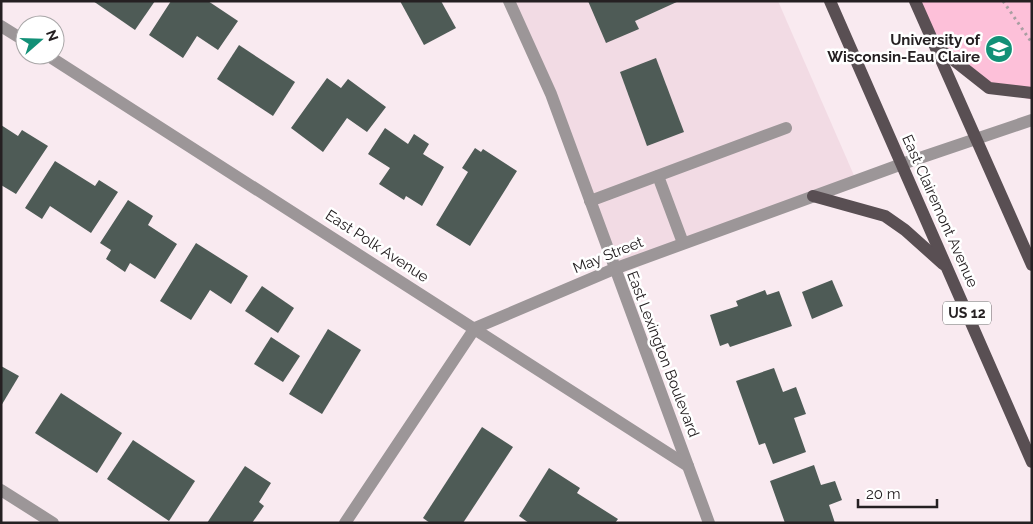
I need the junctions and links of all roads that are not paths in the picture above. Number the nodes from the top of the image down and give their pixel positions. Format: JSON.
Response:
{"nodes":[{"id":1,"x":509,"y":1,"type":"edge"},
{"id":2,"x":830,"y":1,"type":"edge"},
{"id":3,"x":915,"y":1,"type":"edge"},
{"id":4,"x":1,"y":26,"type":"edge"},
{"id":5,"x":15,"y":35,"type":"edge"},
{"id":6,"x":934,"y":45,"type":"junction"},
{"id":7,"x":64,"y":65,"type":"edge"},
{"id":8,"x":1032,"y":94,"type":"edge"},
{"id":9,"x":1032,"y":120,"type":"edge"},
{"id":10,"x":786,"y":128,"type":"dead end"},
{"id":11,"x":976,"y":140,"type":"junction"},
{"id":12,"x":902,"y":164,"type":"junction"},
{"id":13,"x":658,"y":176,"type":"junction"},
{"id":14,"x":813,"y":196,"type":"junction"},
{"id":15,"x":590,"y":201,"type":"junction"},
{"id":16,"x":683,"y":243,"type":"junction"},
{"id":17,"x":1032,"y":265,"type":"edge"},
{"id":18,"x":614,"y":268,"type":"junction"},
{"id":19,"x":947,"y":268,"type":"junction"},
{"id":20,"x":475,"y":328,"type":"junction"},
{"id":21,"x":1032,"y":462,"type":"edge"},
{"id":22,"x":688,"y":466,"type":"junction"},
{"id":23,"x":1,"y":490,"type":"edge"},
{"id":24,"x":53,"y":523,"type":"edge"},
{"id":25,"x":345,"y":523,"type":"edge"},
{"id":26,"x":709,"y":523,"type":"edge"}],
"edges":[{"from":1,"to":15,"type":"street","name":"East Lexington Boulevard"},
{"from":2,"to":12,"type":"main road","name":"East Clairemont Avenue","number":"US 12"},
{"from":3,"to":6,"type":"main road"},
{"from":4,"to":5,"type":"street"},
{"from":6,"to":8,"type":"main road"},
{"from":6,"to":11,"type":"main road"},
{"from":7,"to":20,"type":"street","name":"East Polk Avenue"},
{"from":9,"to":11,"type":"street","name":"May Street"},
{"from":10,"to":13,"type":"street"},
{"from":11,"to":12,"type":"street","name":"May Street"},
{"from":11,"to":17,"type":"main road"},
{"from":12,"to":14,"type":"street","name":"May Street"},
{"from":12,"to":19,"type":"main road","name":"East Clairemont Avenue","number":"US 12"},
{"from":13,"to":15,"type":"street"},
{"from":13,"to":16,"type":"street"},
{"from":14,"to":16,"type":"street","name":"May Street"},
{"from":14,"to":19,"type":"main road"},
{"from":15,"to":18,"type":"street","name":"East Lexington Boulevard"},
{"from":16,"to":18,"type":"street","name":"May Street"},
{"from":18,"to":20,"type":"street","name":"May Street"},
{"from":18,"to":22,"type":"street","name":"East Lexington Boulevard"},
{"from":19,"to":21,"type":"main road","name":"East Clairemont Avenue","number":"US 12"},
{"from":20,"to":22,"type":"street","name":"East Polk Avenue"},
{"from":20,"to":25,"type":"street"},
{"from":22,"to":26,"type":"street","name":"East Lexington Boulevard"},
{"from":23,"to":24,"type":"street"}]}
